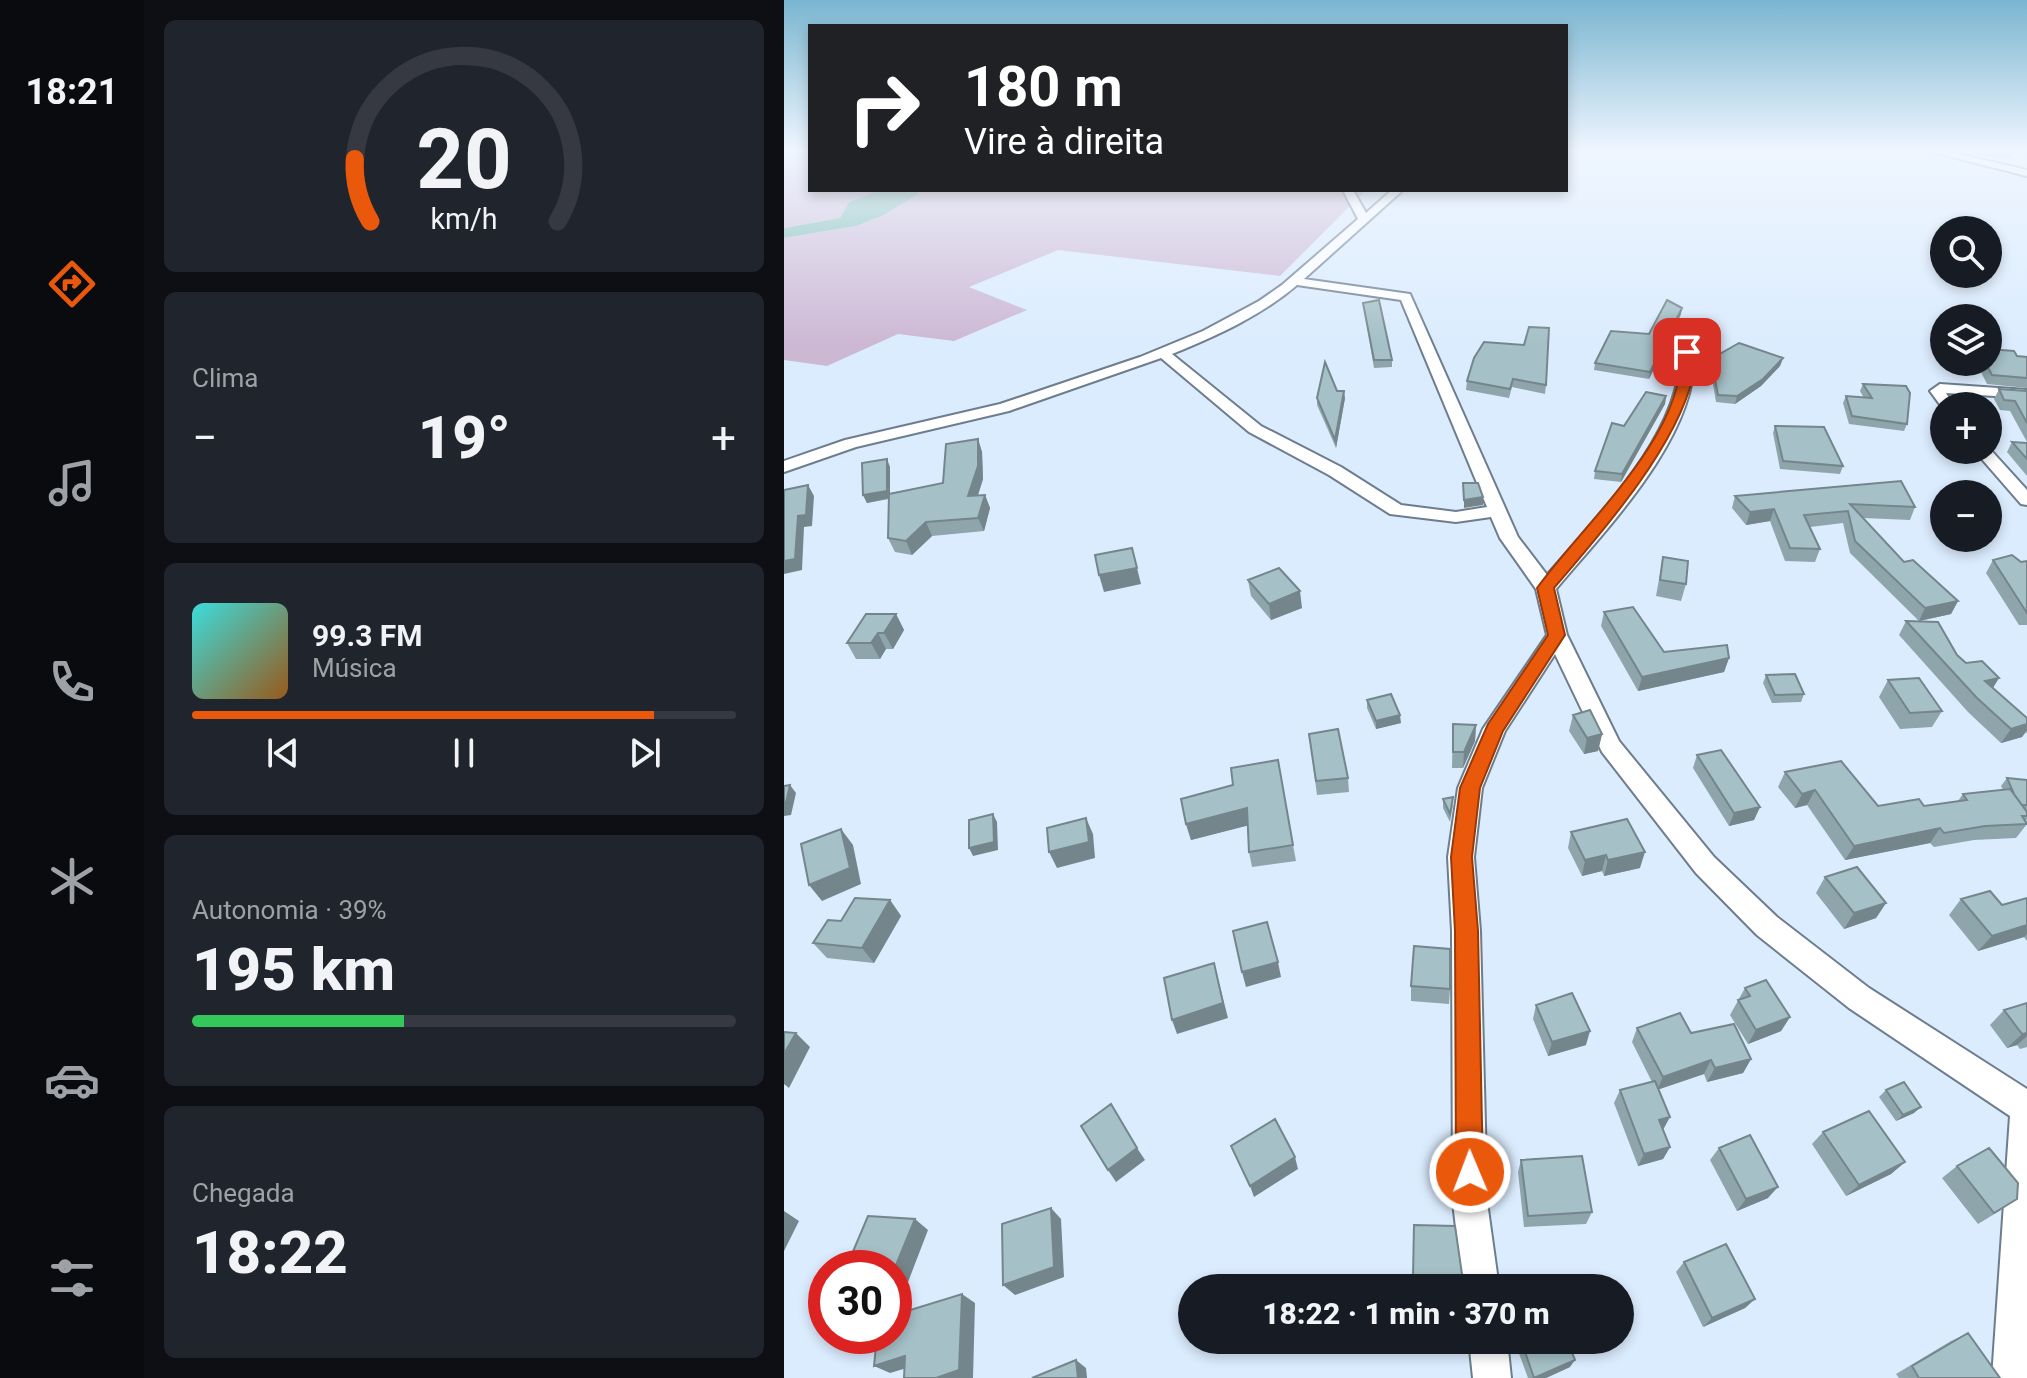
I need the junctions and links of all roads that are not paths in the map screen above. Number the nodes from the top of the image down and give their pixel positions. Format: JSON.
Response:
{"nodes":[{"id":1,"x":1361,"y":214,"type":"edge"},
{"id":2,"x":1368,"y":214,"type":"edge"},
{"id":3,"x":1363,"y":218,"type":"junction"},
{"id":4,"x":1294,"y":281,"type":"junction"},
{"id":5,"x":1687,"y":352,"type":"dead end"},
{"id":6,"x":1163,"y":353,"type":"junction"},
{"id":7,"x":1938,"y":392,"type":"edge"},
{"id":8,"x":1998,"y":392,"type":"edge"},
{"id":9,"x":2002,"y":392,"type":"edge"},
{"id":10,"x":2027,"y":394,"type":"edge"},
{"id":11,"x":1995,"y":464,"type":"edge"},
{"id":12,"x":784,"y":467,"type":"edge"},
{"id":13,"x":2027,"y":500,"type":"edge"},
{"id":14,"x":1498,"y":511,"type":"junction"},
{"id":15,"x":1546,"y":588,"type":"junction"},
{"id":16,"x":1557,"y":635,"type":"junction"},
{"id":17,"x":2027,"y":1107,"type":"edge"},
{"id":18,"x":1479,"y":1274,"type":"edge"},
{"id":19,"x":1489,"y":1354,"type":"edge"},
{"id":20,"x":1492,"y":1378,"type":"edge"},
{"id":21,"x":2011,"y":1378,"type":"edge"}],
"edges":[{"from":1,"to":3,"type":"street"},
{"from":2,"to":3,"type":"street"},
{"from":3,"to":4,"type":"street"},
{"from":4,"to":6,"type":"street"},
{"from":4,"to":14,"type":"street"},
{"from":5,"to":15,"type":"street"},
{"from":6,"to":12,"type":"street"},
{"from":6,"to":14,"type":"street"},
{"from":7,"to":8,"type":"street"},
{"from":9,"to":10,"type":"street"},
{"from":11,"to":13,"type":"street"},
{"from":14,"to":15,"type":"street"},
{"from":15,"to":16,"type":"street"},
{"from":16,"to":17,"type":"street"},
{"from":16,"to":18,"type":"street"},
{"from":17,"to":21,"type":"street"},
{"from":19,"to":20,"type":"street"}]}
